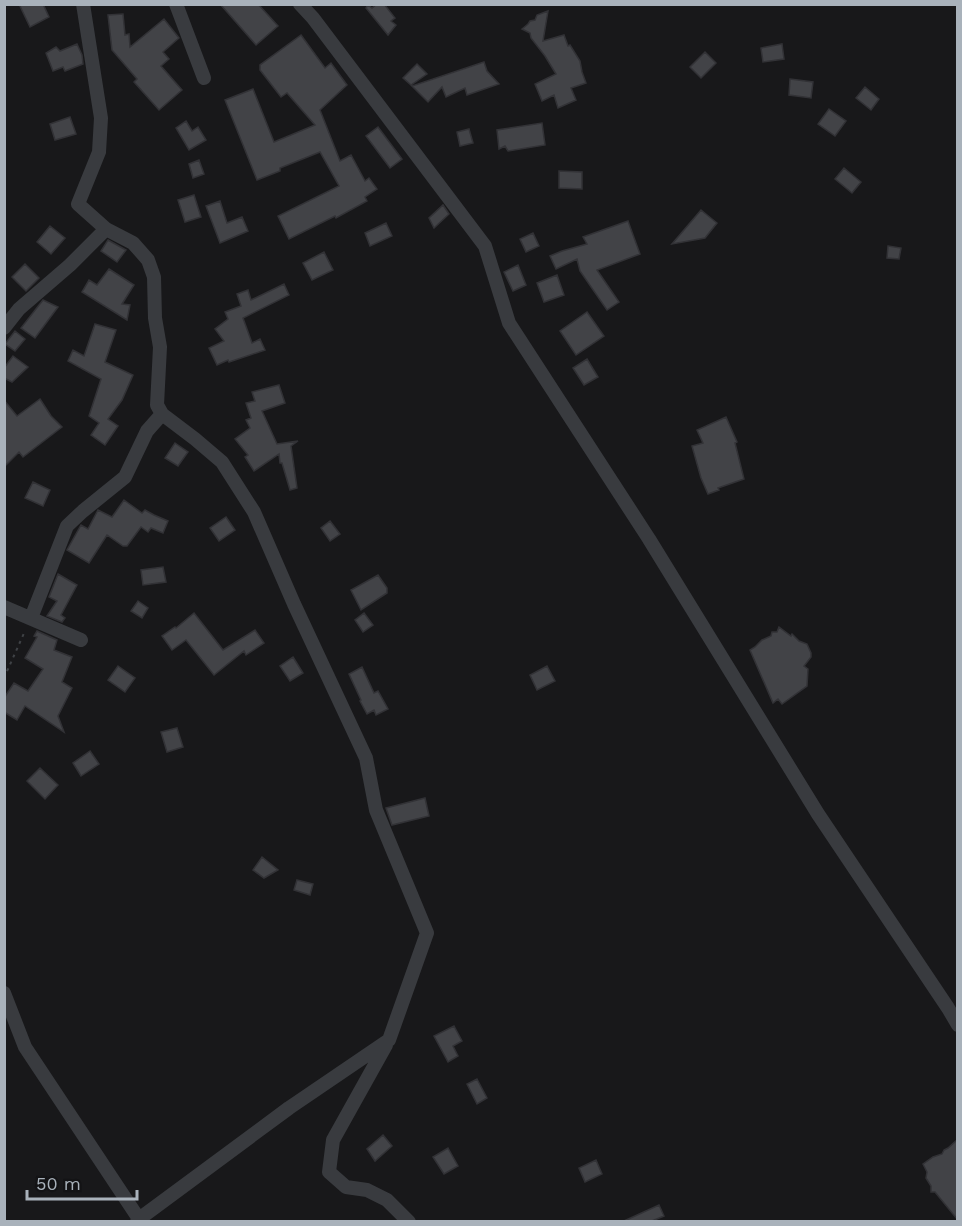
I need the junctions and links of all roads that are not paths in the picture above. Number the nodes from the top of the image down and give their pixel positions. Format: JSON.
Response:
{"nodes":[{"id":1,"x":83,"y":4,"type":"edge"},
{"id":2,"x":176,"y":4,"type":"edge"},
{"id":3,"x":300,"y":4,"type":"edge"},
{"id":4,"x":204,"y":78,"type":"dead end"},
{"id":5,"x":106,"y":229,"type":"junction"},
{"id":6,"x":4,"y":328,"type":"edge"},
{"id":7,"x":162,"y":414,"type":"junction"},
{"id":8,"x":4,"y":607,"type":"edge"},
{"id":9,"x":31,"y":618,"type":"junction"},
{"id":10,"x":81,"y":640,"type":"dead end"},
{"id":11,"x":4,"y":993,"type":"edge"},
{"id":12,"x":957,"y":1025,"type":"edge"},
{"id":13,"x":389,"y":1040,"type":"junction"},
{"id":14,"x":139,"y":1221,"type":"edge"},
{"id":15,"x":409,"y":1221,"type":"edge"}],
"edges":[{"from":1,"to":5,"type":"street"},
{"from":2,"to":4,"type":"street"},
{"from":3,"to":12,"type":"street"},
{"from":5,"to":6,"type":"street"},
{"from":5,"to":7,"type":"street"},
{"from":7,"to":9,"type":"street"},
{"from":7,"to":13,"type":"street"},
{"from":8,"to":9,"type":"street"},
{"from":9,"to":10,"type":"street"},
{"from":11,"to":14,"type":"street"},
{"from":13,"to":14,"type":"street"},
{"from":13,"to":15,"type":"street"}]}
